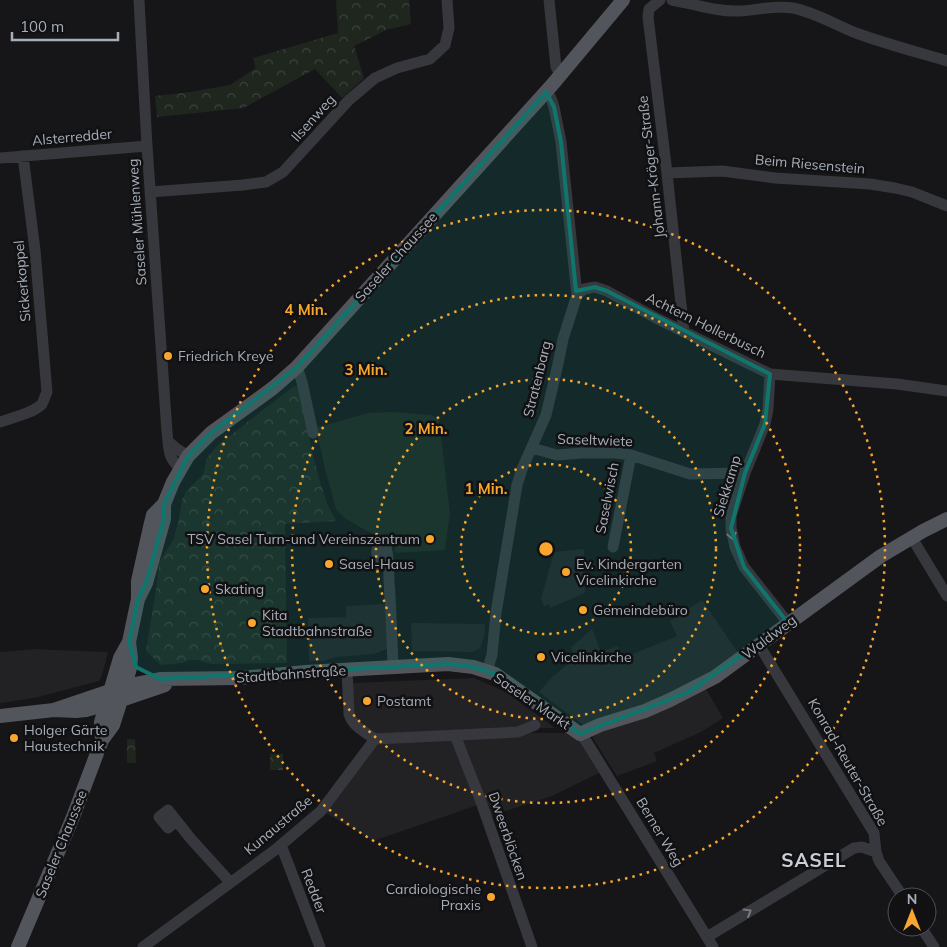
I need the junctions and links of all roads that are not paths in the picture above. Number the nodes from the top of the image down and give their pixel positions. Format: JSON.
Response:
{"nodes":[{"id":1,"x":139,"y":0,"type":"edge"},
{"id":2,"x":446,"y":0,"type":"edge"},
{"id":3,"x":549,"y":0,"type":"edge"},
{"id":4,"x":623,"y":0,"type":"edge"},
{"id":5,"x":672,"y":0,"type":"edge"},
{"id":6,"x":658,"y":1,"type":"edge"},
{"id":7,"x":947,"y":61,"type":"edge"},
{"id":8,"x":561,"y":75,"type":"junction"},
{"id":9,"x":546,"y":92,"type":"junction"},
{"id":10,"x":147,"y":146,"type":"junction"},
{"id":11,"x":23,"y":156,"type":"junction"},
{"id":12,"x":0,"y":158,"type":"edge"},
{"id":13,"x":667,"y":174,"type":"junction"},
{"id":14,"x":150,"y":192,"type":"junction"},
{"id":15,"x":947,"y":206,"type":"edge"},
{"id":16,"x":577,"y":295,"type":"junction"},
{"id":17,"x":684,"y":332,"type":"junction"},
{"id":18,"x":297,"y":367,"type":"junction"},
{"id":19,"x":770,"y":374,"type":"junction"},
{"id":20,"x":947,"y":391,"type":"edge"},
{"id":21,"x":0,"y":422,"type":"edge"},
{"id":22,"x":312,"y":433,"type":"dead end"},
{"id":23,"x":532,"y":448,"type":"junction"},
{"id":24,"x":631,"y":455,"type":"junction"},
{"id":25,"x":184,"y":462,"type":"junction"},
{"id":26,"x":745,"y":472,"type":"junction"},
{"id":27,"x":947,"y":519,"type":"edge"},
{"id":28,"x":912,"y":538,"type":"junction"},
{"id":29,"x":613,"y":547,"type":"dead end"},
{"id":30,"x":388,"y":566,"type":"dead end"},
{"id":31,"x":947,"y":596,"type":"edge"},
{"id":32,"x":788,"y":623,"type":"junction"},
{"id":33,"x":129,"y":642,"type":"junction"},
{"id":34,"x":759,"y":645,"type":"junction"},
{"id":35,"x":131,"y":658,"type":"junction"},
{"id":36,"x":393,"y":667,"type":"junction"},
{"id":37,"x":347,"y":670,"type":"junction"},
{"id":38,"x":487,"y":671,"type":"junction"},
{"id":39,"x":160,"y":679,"type":"junction"},
{"id":40,"x":190,"y":679,"type":"junction"},
{"id":41,"x":119,"y":692,"type":"junction"},
{"id":42,"x":107,"y":705,"type":"junction"},
{"id":43,"x":54,"y":710,"type":"junction"},
{"id":44,"x":0,"y":716,"type":"edge"},
{"id":45,"x":518,"y":732,"type":"dead end"},
{"id":46,"x":580,"y":734,"type":"junction"},
{"id":47,"x":455,"y":735,"type":"junction"},
{"id":48,"x":375,"y":739,"type":"junction"},
{"id":49,"x":102,"y":740,"type":"junction"},
{"id":50,"x":176,"y":821,"type":"dead end"},
{"id":51,"x":281,"y":845,"type":"junction"},
{"id":52,"x":876,"y":852,"type":"junction"},
{"id":53,"x":230,"y":882,"type":"junction"},
{"id":54,"x":896,"y":887,"type":"edge"},
{"id":55,"x":710,"y":942,"type":"edge"},
{"id":56,"x":18,"y":947,"type":"edge"},
{"id":57,"x":143,"y":947,"type":"edge"},
{"id":58,"x":320,"y":947,"type":"edge"},
{"id":59,"x":532,"y":947,"type":"edge"}],
"edges":[{"from":1,"to":10,"type":"street","name":"Saseler Mühlenweg"},
{"from":2,"to":14,"type":"street","name":"Ilsenweg"},
{"from":3,"to":8,"type":"street"},
{"from":4,"to":8,"type":"main road","name":"Saseler Chaussee"},
{"from":5,"to":7,"type":"street"},
{"from":6,"to":13,"type":"street","name":"Johann-Kröger-Straße"},
{"from":8,"to":9,"type":"main road","name":"Saseler Chaussee"},
{"from":9,"to":16,"type":"street","name":"Stratenbarg"},
{"from":9,"to":18,"type":"main road","name":"Saseler Chaussee"},
{"from":10,"to":11,"type":"street","name":"Alsterredder"},
{"from":10,"to":14,"type":"street","name":"Saseler Mühlenweg"},
{"from":11,"to":12,"type":"street","name":"Alsterredder"},
{"from":11,"to":21,"type":"street","name":"Sickerkoppel"},
{"from":13,"to":15,"type":"street","name":"Beim Riesenstein"},
{"from":13,"to":17,"type":"street","name":"Johann-Kröger-Straße"},
{"from":14,"to":25,"type":"street","name":"Saseler Mühlenweg"},
{"from":16,"to":17,"type":"street","name":"Achtern Hollerbusch"},
{"from":16,"to":23,"type":"street","name":"Stratenbarg"},
{"from":17,"to":19,"type":"street","name":"Achtern Hollerbusch"},
{"from":18,"to":22,"type":"street"},
{"from":18,"to":25,"type":"main road","name":"Saseler Chaussee"},
{"from":19,"to":20,"type":"street","name":"Achtern Hollerbusch"},
{"from":19,"to":26,"type":"street","name":"Siekkamp"},
{"from":23,"to":24,"type":"street","name":"Saseltwiete"},
{"from":23,"to":38,"type":"street","name":"Stratenbarg"},
{"from":24,"to":26,"type":"street","name":"Saseltwiete"},
{"from":24,"to":29,"type":"street","name":"Saselwisch"},
{"from":25,"to":33,"type":"main road","name":"Saseler Chaussee"},
{"from":26,"to":32,"type":"street","name":"Siekkamp","one_way":true},
{"from":27,"to":28,"type":"main road","name":"Waldweg"},
{"from":28,"to":31,"type":"street"},
{"from":28,"to":32,"type":"main road","name":"Waldweg"},
{"from":30,"to":36,"type":"street"},
{"from":32,"to":34,"type":"main road","name":"Waldweg"},
{"from":33,"to":35,"type":"main road","name":"Saseler Chaussee"},
{"from":33,"to":41,"type":"main road","name":"Saseler Chaussee"},
{"from":34,"to":46,"type":"main road","name":"Waldweg"},
{"from":34,"to":52,"type":"street","name":"Konrad-Reuter-Straße"},
{"from":35,"to":39,"type":"main road"},
{"from":35,"to":41,"type":"main road","name":"Saseler Chaussee"},
{"from":36,"to":37,"type":"main road","name":"Stadtbahnstraße"},
{"from":36,"to":38,"type":"main road","name":"Saseler Markt"},
{"from":37,"to":40,"type":"main road","name":"Stadtbahnstraße"},
{"from":37,"to":48,"type":"street"},
{"from":38,"to":46,"type":"main road","name":"Saseler Markt"},
{"from":39,"to":40,"type":"main road","name":"Stadtbahnstraße"},
{"from":39,"to":41,"type":"main road","name":"Stadtbahnstraße"},
{"from":40,"to":41,"type":"main road","name":"Stadtbahnstraße"},
{"from":41,"to":42,"type":"main road","name":"Stadtbahnstraße"},
{"from":41,"to":43,"type":"main road","name":"Stadtbahnstraße"},
{"from":41,"to":49,"type":"main road","name":"Saseler Chaussee"},
{"from":42,"to":43,"type":"main road","name":"Stadtbahnstraße"},
{"from":42,"to":49,"type":"main road","name":"Saseler Chaussee"},
{"from":43,"to":44,"type":"main road","name":"Stadtbahnstraße"},
{"from":45,"to":47,"type":"street"},
{"from":46,"to":55,"type":"street","name":"Berner Weg"},
{"from":47,"to":48,"type":"street"},
{"from":47,"to":59,"type":"street","name":"Dweerblöcken"},
{"from":48,"to":51,"type":"street","name":"Kunaustraße"},
{"from":49,"to":56,"type":"main road","name":"Saseler Chaussee"},
{"from":50,"to":53,"type":"street"},
{"from":51,"to":53,"type":"street","name":"Kunaustraße"},
{"from":51,"to":58,"type":"street","name":"Redder"},
{"from":52,"to":54,"type":"street","name":"Konrad-Reuter-Straße"},
{"from":55,"to":52,"type":"street","one_way":true},
{"from":53,"to":57,"type":"street","name":"Kunaustraße"}]}
